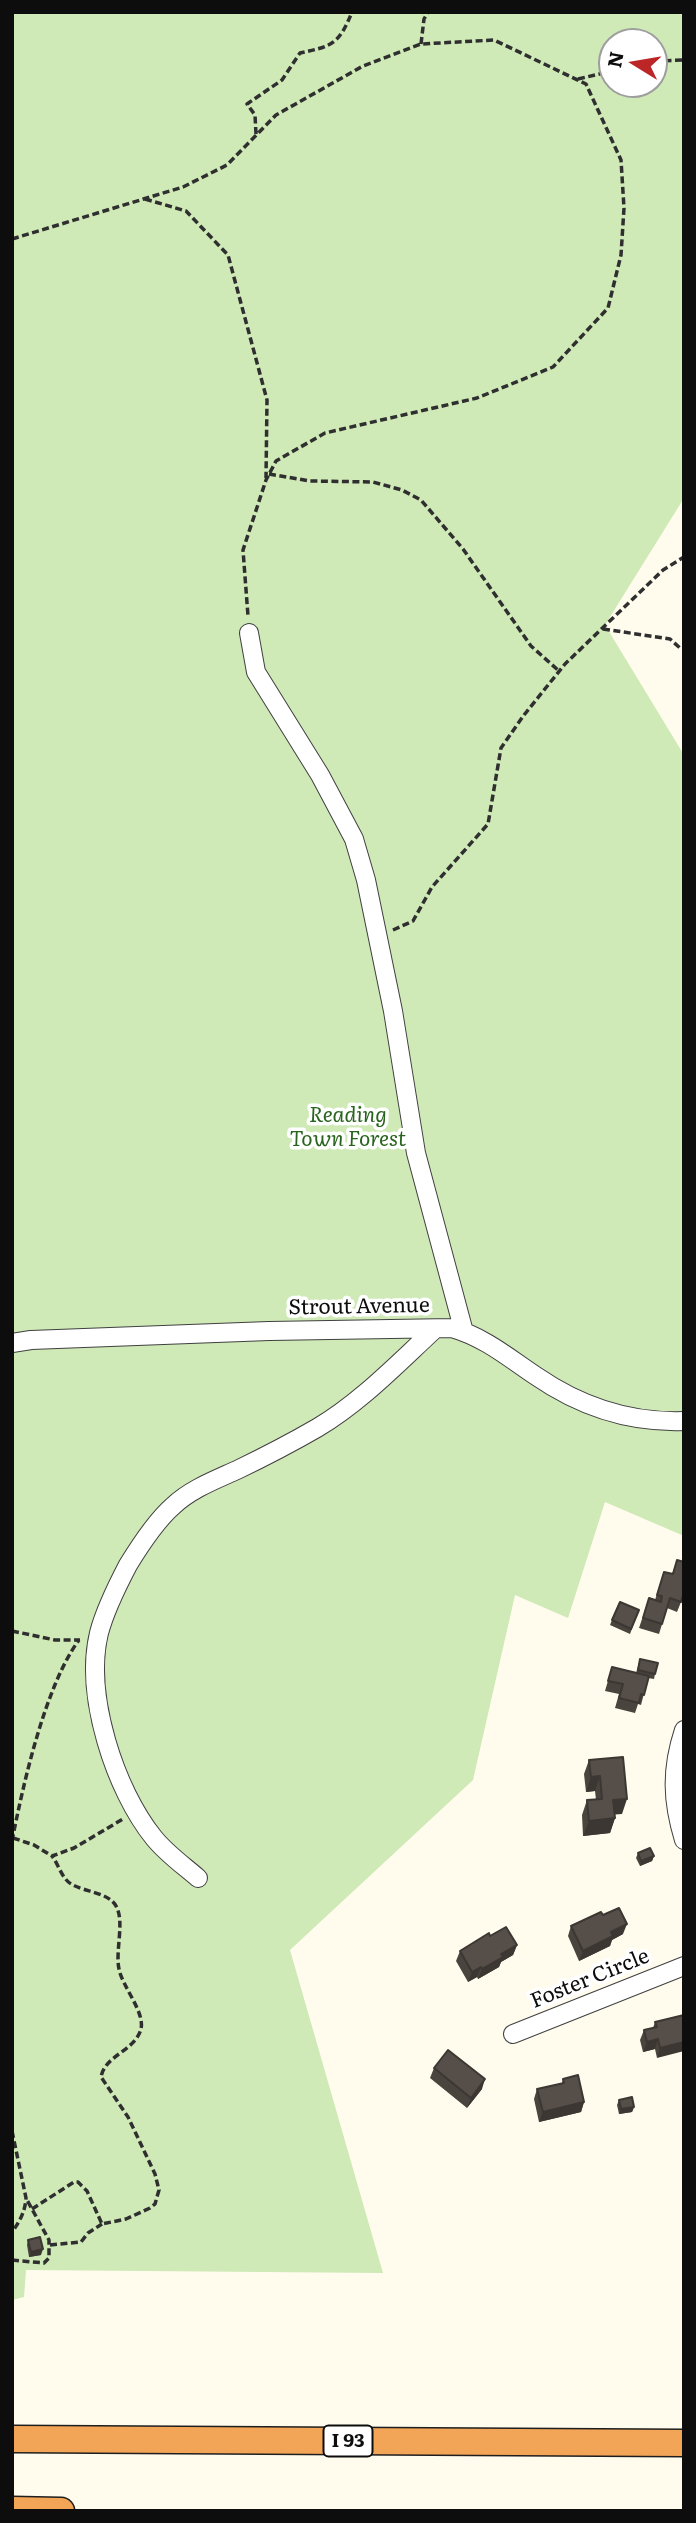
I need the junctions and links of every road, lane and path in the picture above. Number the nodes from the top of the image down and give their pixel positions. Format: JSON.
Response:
{"nodes":[{"id":1,"x":352,"y":12,"type":"edge"},
{"id":2,"x":428,"y":12,"type":"edge"},
{"id":3,"x":421,"y":44,"type":"junction"},
{"id":4,"x":598,"y":74,"type":"edge"},
{"id":5,"x":576,"y":79,"type":"junction"},
{"id":6,"x":256,"y":135,"type":"junction"},
{"id":7,"x":145,"y":198,"type":"junction"},
{"id":8,"x":12,"y":239,"type":"edge"},
{"id":9,"x":269,"y":474,"type":"junction"},
{"id":10,"x":266,"y":480,"type":"junction"},
{"id":11,"x":684,"y":557,"type":"edge"},
{"id":12,"x":603,"y":629,"type":"junction"},
{"id":13,"x":249,"y":634,"type":"joint"},
{"id":14,"x":684,"y":648,"type":"edge"},
{"id":15,"x":559,"y":671,"type":"junction"},
{"id":16,"x":376,"y":925,"type":"junction"},
{"id":17,"x":435,"y":1329,"type":"junction"},
{"id":18,"x":464,"y":1332,"type":"junction"},
{"id":19,"x":12,"y":1343,"type":"edge"},
{"id":20,"x":684,"y":1421,"type":"edge"},
{"id":21,"x":12,"y":1630,"type":"edge"},
{"id":22,"x":99,"y":1634,"type":"junction"},
{"id":23,"x":79,"y":1640,"type":"junction"},
{"id":24,"x":684,"y":1730,"type":"edge"},
{"id":25,"x":137,"y":1811,"type":"junction"},
{"id":26,"x":13,"y":1840,"type":"edge"},
{"id":27,"x":684,"y":1840,"type":"edge"},
{"id":28,"x":52,"y":1856,"type":"junction"},
{"id":29,"x":198,"y":1878,"type":"dead end"},
{"id":30,"x":684,"y":1966,"type":"edge"},
{"id":31,"x":513,"y":2034,"type":"dead end"},
{"id":32,"x":12,"y":2131,"type":"edge"},
{"id":33,"x":26,"y":2198,"type":"junction"},
{"id":34,"x":32,"y":2209,"type":"junction"},
{"id":35,"x":102,"y":2224,"type":"junction"},
{"id":36,"x":12,"y":2232,"type":"edge"},
{"id":37,"x":50,"y":2245,"type":"junction"},
{"id":38,"x":12,"y":2260,"type":"edge"},
{"id":39,"x":12,"y":2439,"type":"edge"},
{"id":40,"x":684,"y":2443,"type":"edge"},
{"id":41,"x":12,"y":2510,"type":"edge"},
{"id":42,"x":61,"y":2511,"type":"edge"}],
"edges":[{"from":1,"to":6,"type":"path"},
{"from":2,"to":3,"type":"path"},
{"from":3,"to":5,"type":"path"},
{"from":3,"to":6,"type":"path"},
{"from":4,"to":5,"type":"path"},
{"from":5,"to":9,"type":"path"},
{"from":6,"to":7,"type":"path"},
{"from":7,"to":8,"type":"path"},
{"from":7,"to":10,"type":"path"},
{"from":9,"to":10,"type":"path"},
{"from":9,"to":15,"type":"path"},
{"from":10,"to":13,"type":"path"},
{"from":11,"to":12,"type":"path"},
{"from":12,"to":14,"type":"path"},
{"from":12,"to":15,"type":"path"},
{"from":13,"to":16,"type":"street"},
{"from":15,"to":16,"type":"path"},
{"from":16,"to":18,"type":"street"},
{"from":17,"to":18,"type":"street","name":"Strout Avenue"},
{"from":17,"to":19,"type":"street","name":"Strout Avenue"},
{"from":17,"to":22,"type":"street"},
{"from":18,"to":20,"type":"street","name":"Strout Avenue"},
{"from":21,"to":23,"type":"path"},
{"from":22,"to":23,"type":"path"},
{"from":22,"to":25,"type":"street"},
{"from":23,"to":26,"type":"path"},
{"from":24,"to":27,"type":"street"},
{"from":25,"to":28,"type":"path"},
{"from":25,"to":29,"type":"street"},
{"from":26,"to":28,"type":"path"},
{"from":28,"to":35,"type":"path"},
{"from":30,"to":31,"type":"street","name":"Foster Circle"},
{"from":32,"to":33,"type":"path"},
{"from":33,"to":34,"type":"path"},
{"from":33,"to":36,"type":"path"},
{"from":34,"to":35,"type":"path"},
{"from":34,"to":37,"type":"path"},
{"from":35,"to":37,"type":"path"},
{"from":37,"to":38,"type":"path"},
{"from":39,"to":40,"type":"highway","number":"I 93"},
{"from":41,"to":42,"type":"highway"}]}
